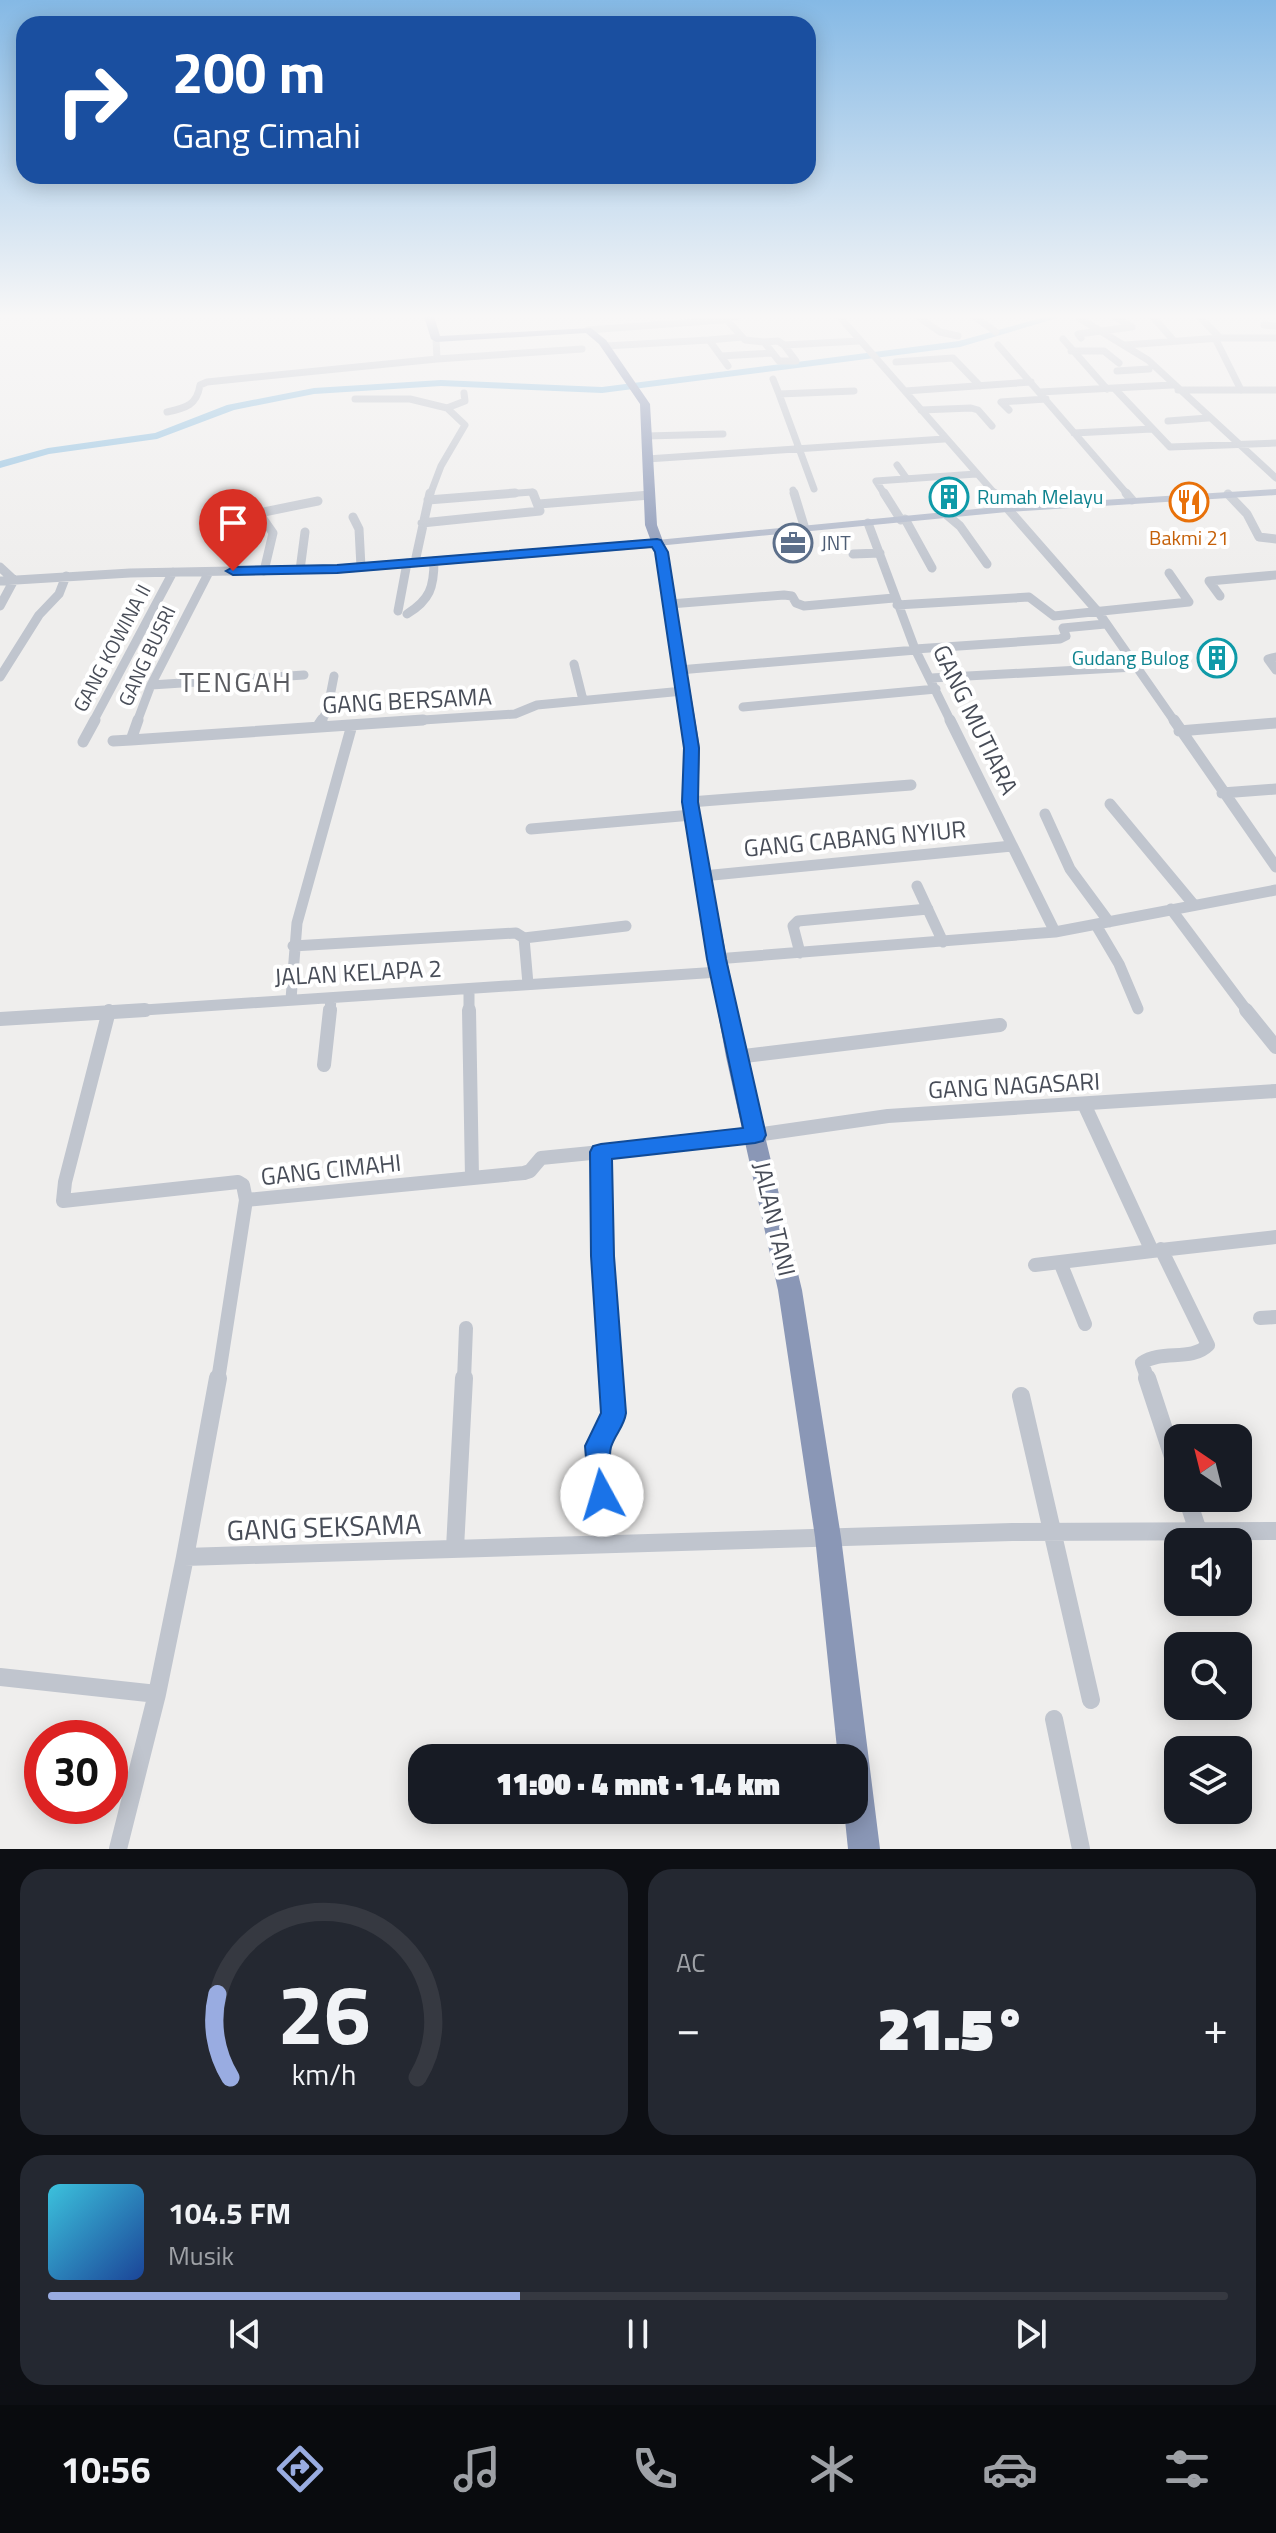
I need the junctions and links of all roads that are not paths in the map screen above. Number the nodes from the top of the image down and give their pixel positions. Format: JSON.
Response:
{"nodes":[{"id":1,"x":197,"y":402,"type":"edge"},
{"id":2,"x":424,"y":402,"type":"edge"},
{"id":3,"x":462,"y":402,"type":"edge"},
{"id":4,"x":644,"y":402,"type":"edge"},
{"id":5,"x":782,"y":402,"type":"edge"},
{"id":6,"x":915,"y":402,"type":"edge"},
{"id":7,"x":1001,"y":402,"type":"edge"},
{"id":8,"x":1049,"y":402,"type":"edge"},
{"id":9,"x":1125,"y":402,"type":"edge"},
{"id":10,"x":1191,"y":402,"type":"edge"},
{"id":11,"x":447,"y":408,"type":"junction"},
{"id":12,"x":921,"y":410,"type":"junction"},
{"id":13,"x":1009,"y":410,"type":"dead end"},
{"id":14,"x":167,"y":412,"type":"dead end"},
{"id":15,"x":1208,"y":418,"type":"junction"},
{"id":16,"x":1168,"y":421,"type":"dead end"},
{"id":17,"x":992,"y":426,"type":"dead end"},
{"id":18,"x":1152,"y":429,"type":"junction"},
{"id":19,"x":1074,"y":433,"type":"junction"},
{"id":20,"x":646,"y":436,"type":"junction"},
{"id":21,"x":944,"y":439,"type":"junction"},
{"id":22,"x":1276,"y":443,"type":"edge"},
{"id":23,"x":1238,"y":445,"type":"junction"},
{"id":24,"x":799,"y":449,"type":"junction"},
{"id":25,"x":733,"y":454,"type":"junction"},
{"id":26,"x":647,"y":459,"type":"junction"},
{"id":27,"x":897,"y":465,"type":"dead end"},
{"id":28,"x":976,"y":474,"type":"junction"},
{"id":29,"x":1276,"y":478,"type":"edge"},
{"id":30,"x":907,"y":479,"type":"junction"},
{"id":31,"x":814,"y":489,"type":"dead end"},
{"id":32,"x":793,"y":490,"type":"dead end"},
{"id":33,"x":1276,"y":492,"type":"edge"},
{"id":34,"x":1228,"y":494,"type":"junction"},
{"id":35,"x":650,"y":495,"type":"junction"},
{"id":36,"x":428,"y":500,"type":"junction"},
{"id":37,"x":1132,"y":500,"type":"junction"},
{"id":38,"x":318,"y":501,"type":"dead end"},
{"id":39,"x":539,"y":504,"type":"junction"},
{"id":40,"x":1007,"y":509,"type":"junction"},
{"id":41,"x":947,"y":515,"type":"junction"},
{"id":42,"x":353,"y":517,"type":"dead end"},
{"id":43,"x":903,"y":520,"type":"junction"},
{"id":44,"x":422,"y":523,"type":"junction"},
{"id":45,"x":868,"y":523,"type":"junction"},
{"id":46,"x":805,"y":529,"type":"junction"},
{"id":47,"x":305,"y":532,"type":"dead end"},
{"id":48,"x":1276,"y":539,"type":"edge"},
{"id":49,"x":657,"y":543,"type":"junction"},
{"id":50,"x":452,"y":548,"type":"dead end"},
{"id":51,"x":880,"y":553,"type":"junction"},
{"id":52,"x":853,"y":554,"type":"dead end"},
{"id":53,"x":453,"y":559,"type":"junction"},
{"id":54,"x":434,"y":561,"type":"junction"},
{"id":55,"x":411,"y":563,"type":"junction"},
{"id":56,"x":987,"y":564,"type":"dead end"},
{"id":57,"x":0,"y":567,"type":"edge"},
{"id":58,"x":361,"y":567,"type":"junction"},
{"id":59,"x":932,"y":568,"type":"dead end"},
{"id":60,"x":300,"y":570,"type":"junction"},
{"id":61,"x":264,"y":571,"type":"junction"},
{"id":62,"x":173,"y":572,"type":"junction"},
{"id":63,"x":209,"y":572,"type":"junction"},
{"id":64,"x":1169,"y":573,"type":"dead end"},
{"id":65,"x":1276,"y":575,"type":"edge"},
{"id":66,"x":66,"y":576,"type":"junction"},
{"id":67,"x":14,"y":580,"type":"junction"},
{"id":68,"x":0,"y":581,"type":"edge"},
{"id":69,"x":1220,"y":596,"type":"dead end"},
{"id":70,"x":896,"y":601,"type":"junction"},
{"id":71,"x":670,"y":604,"type":"junction"},
{"id":72,"x":0,"y":606,"type":"edge"},
{"id":73,"x":1099,"y":613,"type":"junction"},
{"id":74,"x":1105,"y":624,"type":"junction"},
{"id":75,"x":916,"y":650,"type":"junction"},
{"id":76,"x":1276,"y":657,"type":"edge"},
{"id":77,"x":574,"y":664,"type":"dead end"},
{"id":78,"x":1135,"y":667,"type":"junction"},
{"id":79,"x":1276,"y":670,"type":"edge"},
{"id":80,"x":304,"y":675,"type":"dead end"},
{"id":81,"x":334,"y":676,"type":"dead end"},
{"id":82,"x":0,"y":677,"type":"edge"},
{"id":83,"x":931,"y":678,"type":"junction"},
{"id":84,"x":681,"y":681,"type":"junction"},
{"id":85,"x":151,"y":685,"type":"junction"},
{"id":86,"x":936,"y":689,"type":"junction"},
{"id":87,"x":583,"y":700,"type":"junction"},
{"id":88,"x":743,"y":707,"type":"dead end"},
{"id":89,"x":1276,"y":723,"type":"edge"},
{"id":90,"x":352,"y":725,"type":"junction"},
{"id":91,"x":318,"y":726,"type":"junction"},
{"id":92,"x":1179,"y":731,"type":"junction"},
{"id":93,"x":131,"y":740,"type":"junction"},
{"id":94,"x":113,"y":741,"type":"dead end"},
{"id":95,"x":83,"y":742,"type":"dead end"},
{"id":96,"x":911,"y":785,"type":"dead end"},
{"id":97,"x":1276,"y":789,"type":"edge"},
{"id":98,"x":1222,"y":793,"type":"junction"},
{"id":99,"x":1110,"y":804,"type":"dead end"},
{"id":100,"x":691,"y":808,"type":"junction"},
{"id":101,"x":1045,"y":814,"type":"dead end"},
{"id":102,"x":531,"y":829,"type":"dead end"},
{"id":103,"x":1012,"y":846,"type":"junction"},
{"id":104,"x":1276,"y":867,"type":"edge"},
{"id":105,"x":703,"y":876,"type":"junction"},
{"id":106,"x":917,"y":886,"type":"dead end"},
{"id":107,"x":1276,"y":890,"type":"edge"},
{"id":108,"x":1194,"y":905,"type":"junction"},
{"id":109,"x":928,"y":909,"type":"junction"},
{"id":110,"x":1171,"y":909,"type":"junction"},
{"id":111,"x":1103,"y":923,"type":"junction"},
{"id":112,"x":626,"y":926,"type":"dead end"},
{"id":113,"x":1055,"y":932,"type":"junction"},
{"id":114,"x":524,"y":938,"type":"junction"},
{"id":115,"x":943,"y":942,"type":"junction"},
{"id":116,"x":293,"y":946,"type":"junction"},
{"id":117,"x":800,"y":953,"type":"junction"},
{"id":118,"x":718,"y":965,"type":"junction"},
{"id":119,"x":528,"y":984,"type":"junction"},
{"id":120,"x":469,"y":989,"type":"junction"},
{"id":121,"x":331,"y":998,"type":"junction"},
{"id":122,"x":291,"y":999,"type":"junction"},
{"id":123,"x":1138,"y":1009,"type":"dead end"},
{"id":124,"x":109,"y":1011,"type":"junction"},
{"id":125,"x":0,"y":1019,"type":"edge"},
{"id":126,"x":1000,"y":1025,"type":"dead end"},
{"id":127,"x":1276,"y":1047,"type":"edge"},
{"id":128,"x":736,"y":1057,"type":"junction"},
{"id":129,"x":324,"y":1065,"type":"dead end"},
{"id":130,"x":1276,"y":1091,"type":"edge"},
{"id":131,"x":1084,"y":1104,"type":"junction"},
{"id":132,"x":755,"y":1135,"type":"junction"},
{"id":133,"x":601,"y":1152,"type":"junction"},
{"id":134,"x":472,"y":1177,"type":"junction"},
{"id":135,"x":246,"y":1200,"type":"junction"},
{"id":136,"x":1276,"y":1237,"type":"edge"},
{"id":137,"x":1157,"y":1250,"type":"junction"},
{"id":138,"x":1060,"y":1262,"type":"junction"},
{"id":139,"x":1035,"y":1265,"type":"dead end"},
{"id":140,"x":1085,"y":1324,"type":"dead end"},
{"id":141,"x":466,"y":1328,"type":"dead end"},
{"id":142,"x":1021,"y":1396,"type":"dead end"},
{"id":143,"x":1164,"y":1430,"type":"edge"},
{"id":144,"x":1055,"y":1531,"type":"junction"},
{"id":145,"x":1164,"y":1531,"type":"edge"},
{"id":146,"x":1252,"y":1531,"type":"edge"},
{"id":147,"x":1276,"y":1531,"type":"edge"},
{"id":148,"x":828,"y":1537,"type":"junction"},
{"id":149,"x":607,"y":1544,"type":"junction"},
{"id":150,"x":455,"y":1548,"type":"junction"},
{"id":151,"x":185,"y":1557,"type":"junction"},
{"id":152,"x":1,"y":1678,"type":"edge"},
{"id":153,"x":157,"y":1694,"type":"junction"},
{"id":154,"x":1091,"y":1700,"type":"dead end"},
{"id":155,"x":1054,"y":1719,"type":"dead end"},
{"id":156,"x":852,"y":1744,"type":"edge"},
{"id":157,"x":861,"y":1824,"type":"edge"},
{"id":158,"x":118,"y":1849,"type":"edge"},
{"id":159,"x":864,"y":1849,"type":"edge"},
{"id":160,"x":1081,"y":1849,"type":"edge"}],
"edges":[{"from":1,"to":14,"type":"street"},
{"from":2,"to":11,"type":"street"},
{"from":3,"to":11,"type":"street"},
{"from":4,"to":20,"type":"highway"},
{"from":5,"to":24,"type":"street"},
{"from":6,"to":12,"type":"street"},
{"from":7,"to":13,"type":"street"},
{"from":8,"to":19,"type":"street"},
{"from":9,"to":18,"type":"street"},
{"from":10,"to":15,"type":"street"},
{"from":11,"to":36,"type":"street"},
{"from":12,"to":17,"type":"street"},
{"from":12,"to":21,"type":"street"},
{"from":15,"to":16,"type":"street"},
{"from":15,"to":23,"type":"street"},
{"from":18,"to":19,"type":"street"},
{"from":18,"to":23,"type":"street"},
{"from":19,"to":37,"type":"street"},
{"from":20,"to":25,"type":"street"},
{"from":20,"to":26,"type":"highway"},
{"from":21,"to":24,"type":"street"},
{"from":21,"to":28,"type":"street"},
{"from":22,"to":23,"type":"street"},
{"from":23,"to":29,"type":"street"},
{"from":24,"to":25,"type":"street"},
{"from":24,"to":31,"type":"street"},
{"from":25,"to":26,"type":"street"},
{"from":26,"to":35,"type":"highway","name":"JALAN TANI"},
{"from":27,"to":30,"type":"street"},
{"from":28,"to":30,"type":"street"},
{"from":28,"to":40,"type":"street"},
{"from":30,"to":43,"type":"street"},
{"from":32,"to":46,"type":"street"},
{"from":33,"to":34,"type":"main road"},
{"from":34,"to":37,"type":"main road"},
{"from":34,"to":48,"type":"street"},
{"from":35,"to":39,"type":"street"},
{"from":35,"to":49,"type":"highway","name":"JALAN TANI"},
{"from":36,"to":39,"type":"street"},
{"from":36,"to":44,"type":"street"},
{"from":37,"to":40,"type":"main road"},
{"from":38,"to":61,"type":"street"},
{"from":39,"to":44,"type":"street"},
{"from":40,"to":41,"type":"main road"},
{"from":40,"to":73,"type":"street"},
{"from":41,"to":43,"type":"main road"},
{"from":41,"to":56,"type":"street"},
{"from":42,"to":58,"type":"street"},
{"from":43,"to":45,"type":"main road"},
{"from":43,"to":59,"type":"street"},
{"from":44,"to":55,"type":"street"},
{"from":45,"to":46,"type":"main road"},
{"from":45,"to":51,"type":"street","name":"GANG MUTIARA"},
{"from":46,"to":49,"type":"main road"},
{"from":47,"to":60,"type":"street"},
{"from":49,"to":53,"type":"street"},
{"from":49,"to":71,"type":"highway","name":"JALAN TANI"},
{"from":50,"to":53,"type":"street"},
{"from":51,"to":52,"type":"street"},
{"from":51,"to":70,"type":"street","name":"GANG MUTIARA"},
{"from":53,"to":54,"type":"street"},
{"from":54,"to":55,"type":"street"},
{"from":54,"to":55,"type":"street"},
{"from":55,"to":58,"type":"street"},
{"from":57,"to":67,"type":"street"},
{"from":58,"to":60,"type":"street"},
{"from":60,"to":61,"type":"street"},
{"from":61,"to":63,"type":"street"},
{"from":62,"to":63,"type":"street"},
{"from":62,"to":66,"type":"street"},
{"from":62,"to":95,"type":"street","name":"GANG KOWINA II"},
{"from":63,"to":85,"type":"street","name":"GANG BUSRI"},
{"from":64,"to":73,"type":"street"},
{"from":65,"to":69,"type":"street"},
{"from":66,"to":67,"type":"street"},
{"from":66,"to":82,"type":"street"},
{"from":67,"to":68,"type":"street"},
{"from":67,"to":72,"type":"street"},
{"from":70,"to":71,"type":"street"},
{"from":70,"to":73,"type":"street"},
{"from":70,"to":75,"type":"street","name":"GANG MUTIARA"},
{"from":71,"to":84,"type":"highway","name":"JALAN TANI"},
{"from":73,"to":74,"type":"street"},
{"from":74,"to":75,"type":"street","name":"GANG BERSAMA"},
{"from":74,"to":78,"type":"street"},
{"from":75,"to":83,"type":"street","name":"GANG MUTIARA"},
{"from":75,"to":84,"type":"street","name":"GANG BERSAMA"},
{"from":76,"to":79,"type":"street"},
{"from":77,"to":87,"type":"street"},
{"from":78,"to":83,"type":"street"},
{"from":78,"to":92,"type":"street"},
{"from":80,"to":85,"type":"street"},
{"from":81,"to":91,"type":"street"},
{"from":83,"to":86,"type":"street","name":"GANG MUTIARA"},
{"from":84,"to":87,"type":"street","name":"GANG BERSAMA"},
{"from":84,"to":100,"type":"highway","name":"JALAN TANI"},
{"from":85,"to":93,"type":"street","name":"GANG BUSRI"},
{"from":86,"to":88,"type":"street"},
{"from":86,"to":103,"type":"street","name":"GANG MUTIARA"},
{"from":87,"to":90,"type":"street","name":"GANG BERSAMA"},
{"from":89,"to":92,"type":"street"},
{"from":90,"to":91,"type":"street","name":"GANG BERSAMA"},
{"from":90,"to":116,"type":"street"},
{"from":91,"to":93,"type":"street","name":"GANG BERSAMA"},
{"from":92,"to":98,"type":"street"},
{"from":93,"to":94,"type":"street","name":"GANG BUSRI"},
{"from":96,"to":100,"type":"street"},
{"from":97,"to":98,"type":"street"},
{"from":98,"to":104,"type":"street"},
{"from":99,"to":108,"type":"street"},
{"from":100,"to":102,"type":"street"},
{"from":100,"to":105,"type":"highway","name":"JALAN TANI"},
{"from":101,"to":111,"type":"street"},
{"from":103,"to":105,"type":"street","name":"GANG CABANG NYIUR"},
{"from":103,"to":113,"type":"street","name":"GANG MUTIARA"},
{"from":105,"to":118,"type":"highway","name":"JALAN TANI"},
{"from":106,"to":109,"type":"street"},
{"from":107,"to":108,"type":"street","name":"JALAN KELAPA 2"},
{"from":108,"to":110,"type":"street","name":"JALAN KELAPA 2"},
{"from":109,"to":115,"type":"street"},
{"from":109,"to":117,"type":"street"},
{"from":110,"to":111,"type":"street","name":"JALAN KELAPA 2"},
{"from":110,"to":127,"type":"street"},
{"from":111,"to":113,"type":"street","name":"JALAN KELAPA 2"},
{"from":111,"to":123,"type":"street"},
{"from":112,"to":114,"type":"street"},
{"from":113,"to":115,"type":"street","name":"JALAN KELAPA 2"},
{"from":114,"to":116,"type":"street"},
{"from":114,"to":119,"type":"street"},
{"from":115,"to":117,"type":"street","name":"JALAN KELAPA 2"},
{"from":116,"to":122,"type":"street"},
{"from":117,"to":118,"type":"street","name":"JALAN KELAPA 2"},
{"from":118,"to":119,"type":"street","name":"JALAN KELAPA 2"},
{"from":118,"to":128,"type":"highway","name":"JALAN TANI"},
{"from":119,"to":120,"type":"street","name":"JALAN KELAPA 2"},
{"from":120,"to":121,"type":"street","name":"JALAN KELAPA 2"},
{"from":120,"to":134,"type":"street"},
{"from":121,"to":122,"type":"street","name":"JALAN KELAPA 2"},
{"from":121,"to":129,"type":"street"},
{"from":122,"to":124,"type":"street","name":"JALAN KELAPA 2"},
{"from":124,"to":125,"type":"street","name":"JALAN KELAPA 2"},
{"from":124,"to":135,"type":"street","name":"GANG CIMAHI"},
{"from":126,"to":128,"type":"street"},
{"from":128,"to":132,"type":"highway","name":"JALAN TANI"},
{"from":130,"to":131,"type":"street","name":"GANG NAGASARI"},
{"from":131,"to":132,"type":"street","name":"GANG NAGASARI"},
{"from":131,"to":137,"type":"street"},
{"from":132,"to":133,"type":"street","name":"GANG CIMAHI"},
{"from":132,"to":148,"type":"highway","name":"JALAN TANI"},
{"from":133,"to":134,"type":"street","name":"GANG CIMAHI"},
{"from":133,"to":149,"type":"street"},
{"from":134,"to":135,"type":"street","name":"GANG CIMAHI"},
{"from":135,"to":151,"type":"street","name":"GANG SEKSAMA"},
{"from":136,"to":137,"type":"street"},
{"from":137,"to":138,"type":"street"},
{"from":137,"to":143,"type":"street"},
{"from":138,"to":139,"type":"street"},
{"from":138,"to":140,"type":"street"},
{"from":141,"to":150,"type":"street"},
{"from":142,"to":144,"type":"street"},
{"from":144,"to":145,"type":"street","name":"GANG SEKSAMA"},
{"from":144,"to":148,"type":"street","name":"GANG SEKSAMA"},
{"from":144,"to":154,"type":"street"},
{"from":146,"to":147,"type":"street","name":"GANG SEKSAMA"},
{"from":148,"to":149,"type":"street","name":"GANG SEKSAMA"},
{"from":148,"to":156,"type":"highway","name":"JALAN TANI"},
{"from":149,"to":150,"type":"street","name":"GANG SEKSAMA"},
{"from":150,"to":151,"type":"street","name":"GANG SEKSAMA"},
{"from":151,"to":153,"type":"street"},
{"from":152,"to":153,"type":"street"},
{"from":153,"to":158,"type":"street"},
{"from":155,"to":160,"type":"street"},
{"from":157,"to":159,"type":"highway","name":"JALAN TANI"}]}
